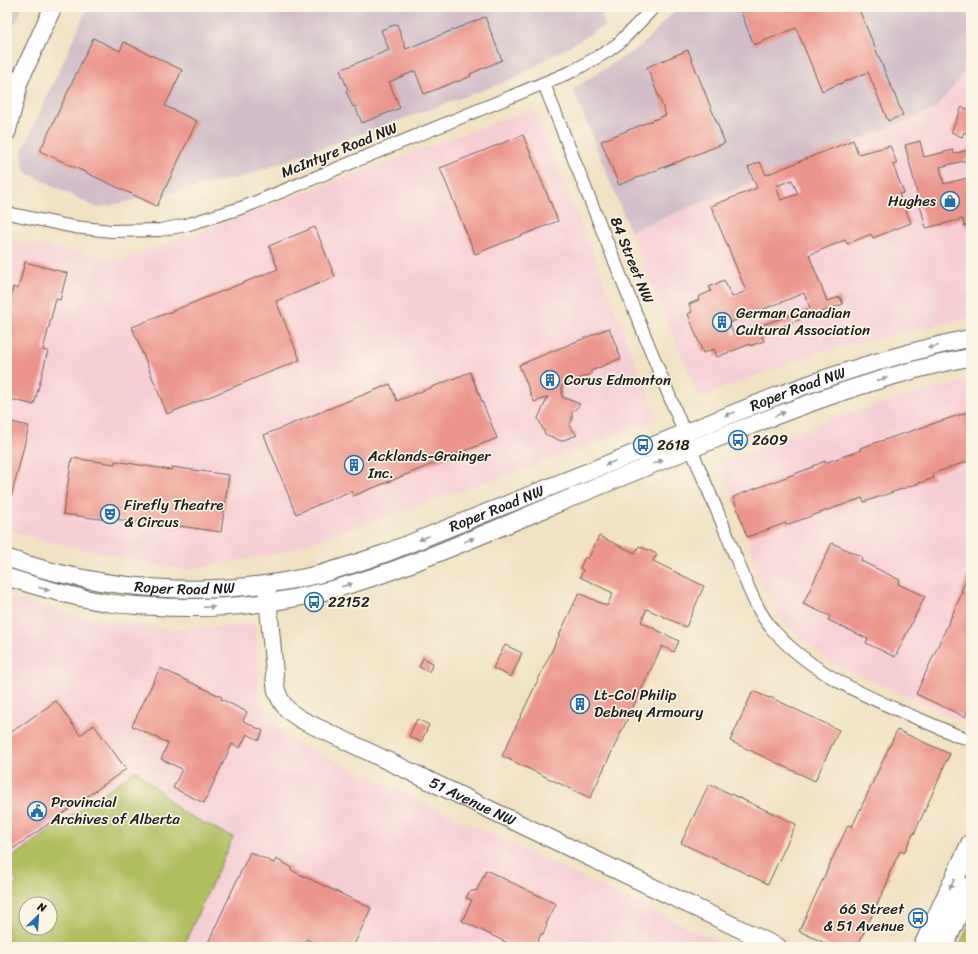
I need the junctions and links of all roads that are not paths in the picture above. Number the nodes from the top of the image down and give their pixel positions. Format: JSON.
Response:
{"nodes":[{"id":1,"x":53,"y":7,"type":"edge"},
{"id":2,"x":654,"y":7,"type":"edge"},
{"id":3,"x":19,"y":82,"type":"junction"},
{"id":4,"x":544,"y":84,"type":"junction"},
{"id":5,"x":7,"y":101,"type":"edge"},
{"id":6,"x":7,"y":132,"type":"edge"},
{"id":7,"x":7,"y":213,"type":"edge"},
{"id":8,"x":971,"y":338,"type":"edge"},
{"id":9,"x":971,"y":357,"type":"edge"},
{"id":10,"x":685,"y":433,"type":"junction"},
{"id":11,"x":691,"y":449,"type":"junction"},
{"id":12,"x":7,"y":558,"type":"edge"},
{"id":13,"x":7,"y":577,"type":"edge"},
{"id":14,"x":266,"y":584,"type":"junction"},
{"id":15,"x":268,"y":602,"type":"junction"},
{"id":16,"x":958,"y":736,"type":"junction"},
{"id":17,"x":971,"y":739,"type":"edge"},
{"id":18,"x":971,"y":746,"type":"edge"},
{"id":19,"x":971,"y":843,"type":"edge"},
{"id":20,"x":971,"y":886,"type":"edge"},
{"id":21,"x":778,"y":947,"type":"edge"},
{"id":22,"x":923,"y":947,"type":"edge"},
{"id":23,"x":943,"y":947,"type":"edge"}],
"edges":[{"from":1,"to":3,"type":"main road"},
{"from":2,"to":4,"type":"street","name":"McIntyre Road NW"},
{"from":3,"to":5,"type":"main road"},
{"from":3,"to":6,"type":"main road"},
{"from":4,"to":7,"type":"street","name":"McIntyre Road NW"},
{"from":4,"to":10,"type":"street","name":"84 Street NW"},
{"from":8,"to":10,"type":"main road","name":"Roper Road NW","one_way":true},
{"from":11,"to":9,"type":"main road","name":"Roper Road NW","one_way":true},
{"from":10,"to":11,"type":"street","name":"84 Street NW"},
{"from":10,"to":14,"type":"main road","name":"Roper Road NW","one_way":true},
{"from":15,"to":11,"type":"main road","name":"Roper Road NW","one_way":true},
{"from":11,"to":16,"type":"street","name":"84 Street NW"},
{"from":12,"to":14,"type":"main road","name":"Roper Road NW"},
{"from":13,"to":15,"type":"main road","name":"Roper Road NW","one_way":true},
{"from":14,"to":15,"type":"main road","name":"51 Avenue NW"},
{"from":15,"to":21,"type":"main road","name":"51 Avenue NW"},
{"from":16,"to":17,"type":"street"},
{"from":16,"to":18,"type":"street"},
{"from":19,"to":22,"type":"main road","one_way":true},
{"from":20,"to":23,"type":"main road"}]}
